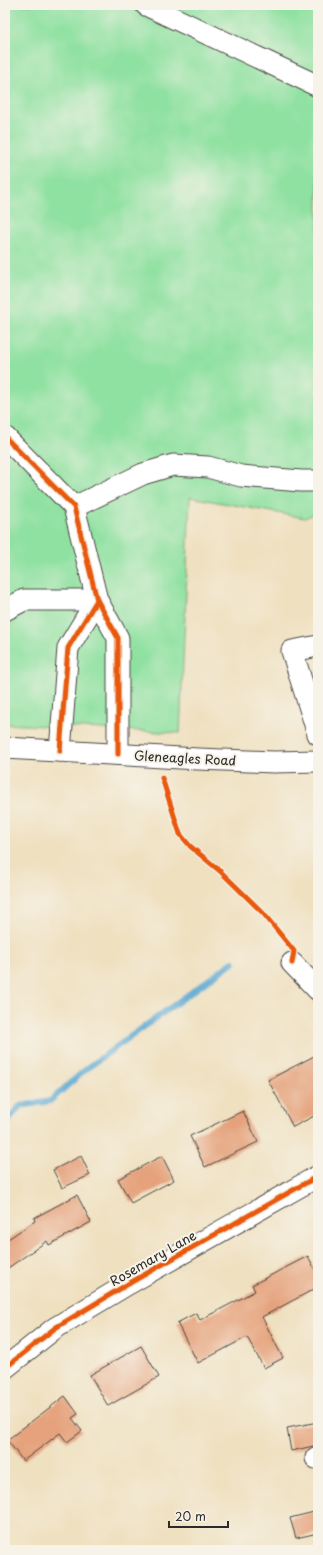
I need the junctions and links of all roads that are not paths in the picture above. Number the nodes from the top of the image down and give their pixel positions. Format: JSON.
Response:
{"nodes":[{"id":1,"x":146,"y":5,"type":"edge"},
{"id":2,"x":318,"y":86,"type":"edge"},
{"id":3,"x":5,"y":437,"type":"edge"},
{"id":4,"x":318,"y":481,"type":"edge"},
{"id":5,"x":74,"y":507,"type":"junction"},
{"id":6,"x":97,"y":600,"type":"junction"},
{"id":7,"x":5,"y":610,"type":"edge"},
{"id":8,"x":318,"y":646,"type":"edge"},
{"id":9,"x":318,"y":734,"type":"edge"},
{"id":10,"x":5,"y":748,"type":"edge"},
{"id":11,"x":60,"y":751,"type":"junction"},
{"id":12,"x":118,"y":754,"type":"junction"},
{"id":13,"x":318,"y":761,"type":"edge"},
{"id":14,"x":292,"y":963,"type":"dead end"},
{"id":15,"x":318,"y":990,"type":"edge"},
{"id":16,"x":318,"y":1176,"type":"edge"},
{"id":17,"x":5,"y":1368,"type":"edge"}],
"edges":[{"from":1,"to":2,"type":"street"},
{"from":3,"to":5,"type":"street"},
{"from":4,"to":5,"type":"street"},
{"from":5,"to":6,"type":"street"},
{"from":6,"to":7,"type":"street"},
{"from":6,"to":11,"type":"street"},
{"from":6,"to":12,"type":"street"},
{"from":8,"to":9,"type":"street"},
{"from":10,"to":11,"type":"street","name":"Gleneagles Road"},
{"from":11,"to":12,"type":"street","name":"Gleneagles Road"},
{"from":12,"to":13,"type":"street","name":"Gleneagles Road"},
{"from":14,"to":15,"type":"street"},
{"from":16,"to":17,"type":"street","name":"Rosemary Lane"}]}
